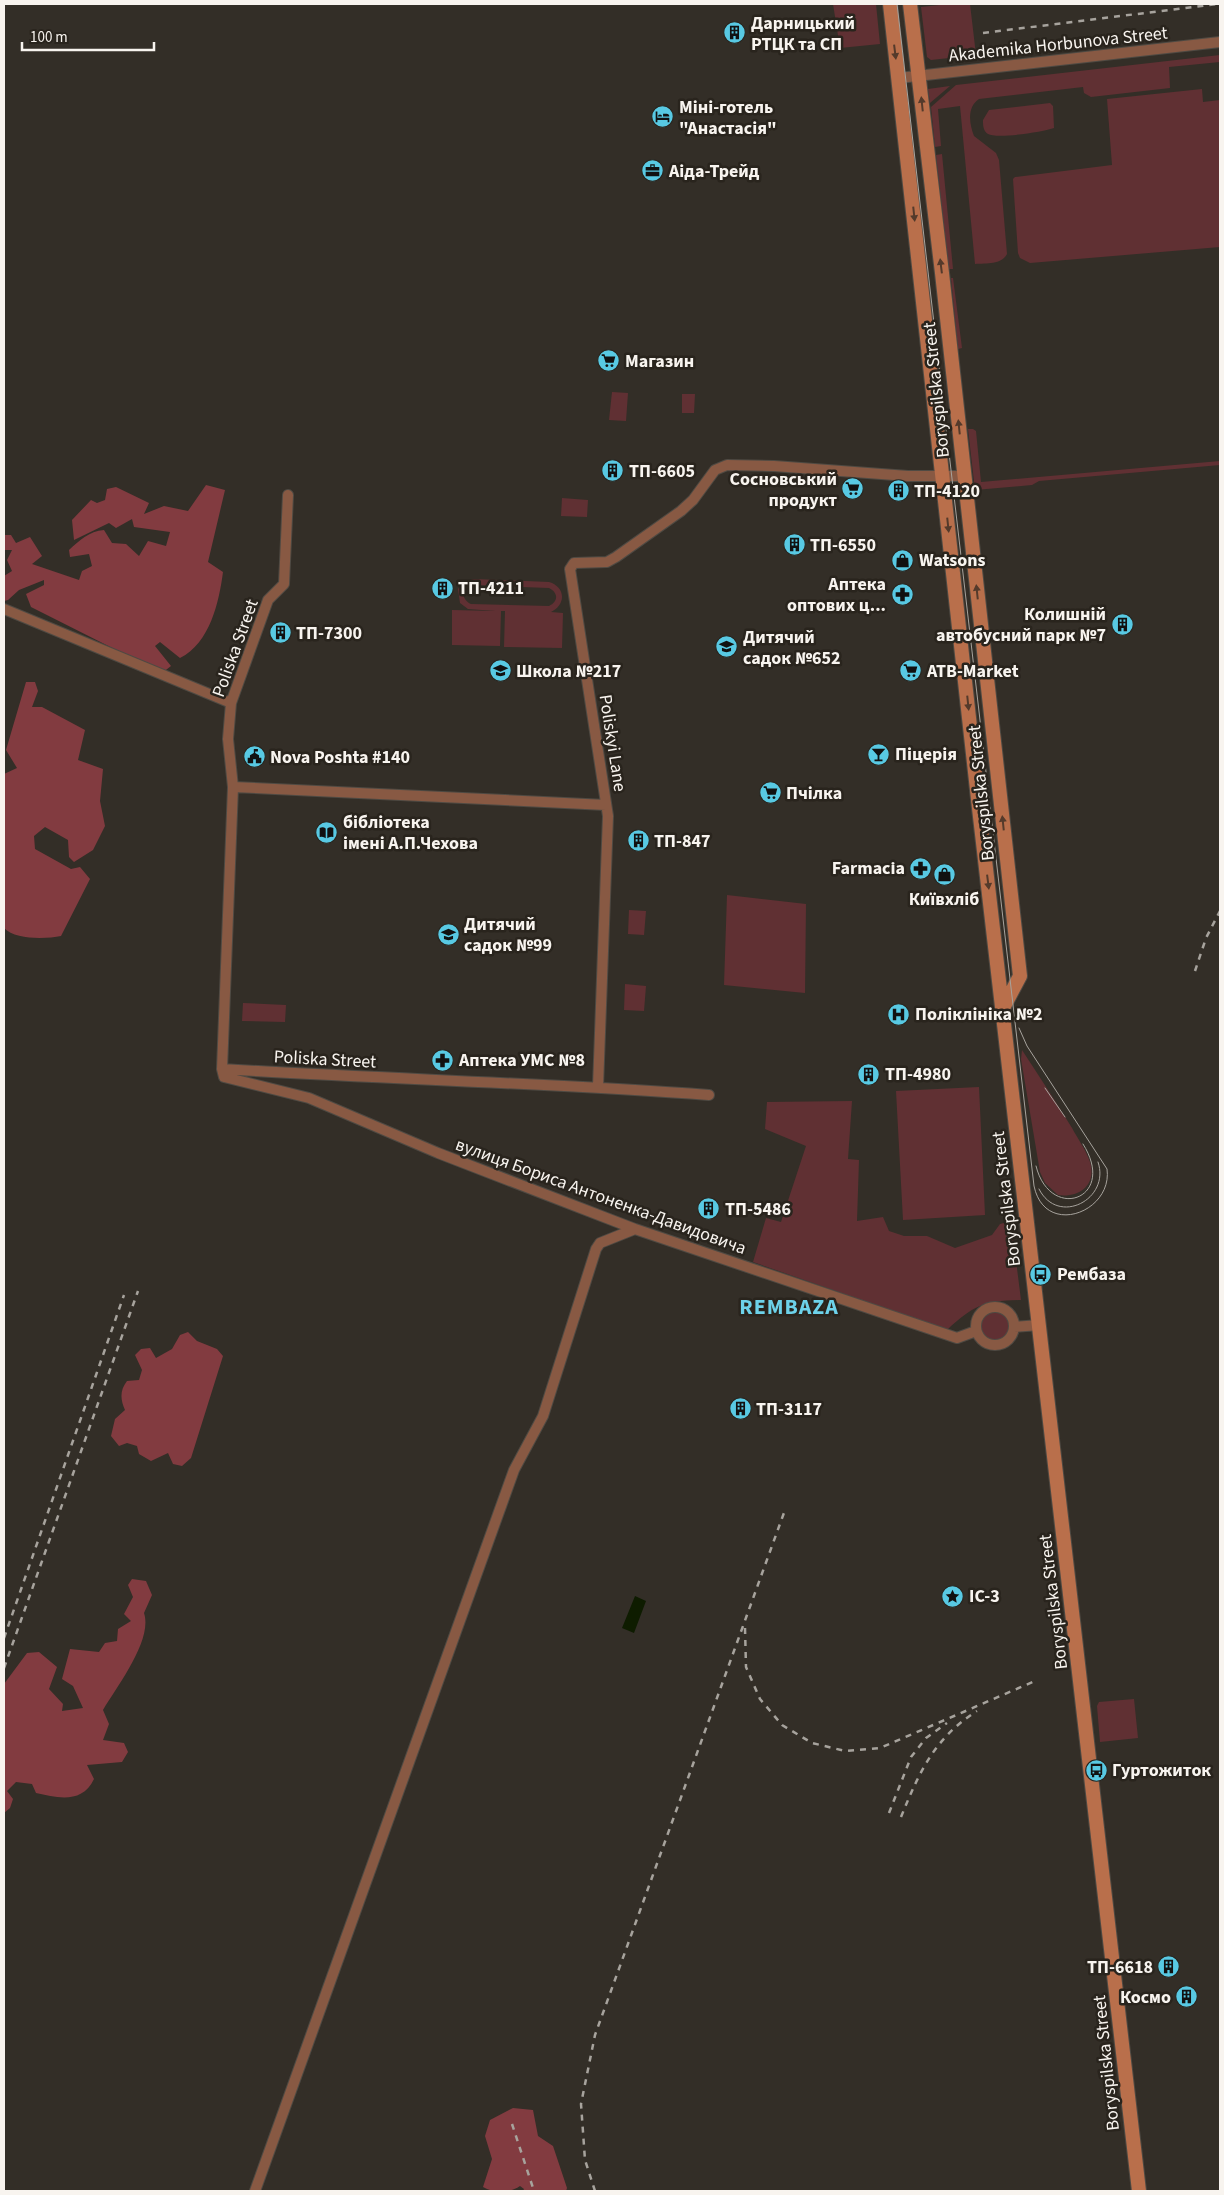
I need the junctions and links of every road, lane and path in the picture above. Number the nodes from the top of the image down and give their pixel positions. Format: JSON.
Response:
{"nodes":[{"id":1,"x":890,"y":4,"type":"edge"},
{"id":2,"x":910,"y":4,"type":"edge"},
{"id":3,"x":1220,"y":42,"type":"edge"},
{"id":4,"x":919,"y":76,"type":"junction"},
{"id":5,"x":899,"y":78,"type":"junction"},
{"id":6,"x":943,"y":476,"type":"junction"},
{"id":7,"x":964,"y":476,"type":"junction"},
{"id":8,"x":288,"y":494,"type":"dead end"},
{"id":9,"x":4,"y":609,"type":"edge"},
{"id":10,"x":231,"y":703,"type":"junction"},
{"id":11,"x":233,"y":788,"type":"junction"},
{"id":12,"x":606,"y":805,"type":"junction"},
{"id":13,"x":1002,"y":1008,"type":"junction"},
{"id":14,"x":222,"y":1070,"type":"junction"},
{"id":15,"x":598,"y":1087,"type":"junction"},
{"id":16,"x":709,"y":1095,"type":"dead end"},
{"id":17,"x":635,"y":1229,"type":"junction"},
{"id":18,"x":1040,"y":1325,"type":"junction"},
{"id":19,"x":1014,"y":1327,"type":"junction"},
{"id":20,"x":976,"y":1331,"type":"junction"},
{"id":21,"x":255,"y":2191,"type":"edge"},
{"id":22,"x":1140,"y":2191,"type":"edge"}],
"edges":[{"from":1,"to":5,"type":"main road","name":"Boryspilska Street","one_way":true},
{"from":2,"to":4,"type":"main road","name":"Boryspilska Street"},
{"from":3,"to":4,"type":"street","name":"Akademika Horbunova Street"},
{"from":4,"to":5,"type":"street","name":"Akademika Horbunova Street"},
{"from":7,"to":4,"type":"main road","name":"Boryspilska Street","one_way":true},
{"from":5,"to":6,"type":"main road","name":"Boryspilska Street","one_way":true},
{"from":6,"to":7,"type":"street","name":"Poliskyi Lane"},
{"from":6,"to":12,"type":"street","name":"Poliskyi Lane"},
{"from":6,"to":13,"type":"main road","name":"Boryspilska Street","one_way":true},
{"from":13,"to":7,"type":"main road","name":"Boryspilska Street","one_way":true},
{"from":8,"to":10,"type":"street","name":"Poliska Street"},
{"from":9,"to":10,"type":"street"},
{"from":10,"to":11,"type":"street","name":"Poliska Street"},
{"from":11,"to":12,"type":"street"},
{"from":11,"to":14,"type":"street","name":"Poliska Street"},
{"from":12,"to":15,"type":"street","name":"Poliskyi Lane"},
{"from":13,"to":18,"type":"main road","name":"Boryspilska Street"},
{"from":14,"to":15,"type":"street","name":"Poliska Street"},
{"from":14,"to":17,"type":"street","name":"вулиця Бориса Антоненка-Давидовича"},
{"from":15,"to":16,"type":"street","name":"Poliska Street"},
{"from":17,"to":20,"type":"street","name":"вулиця Бориса Антоненка-Давидовича"},
{"from":17,"to":21,"type":"street"},
{"from":18,"to":19,"type":"street"},
{"from":18,"to":22,"type":"main road","name":"Boryspilska Street"},
{"from":19,"to":20,"type":"street"},
{"from":19,"to":20,"type":"street"}]}
